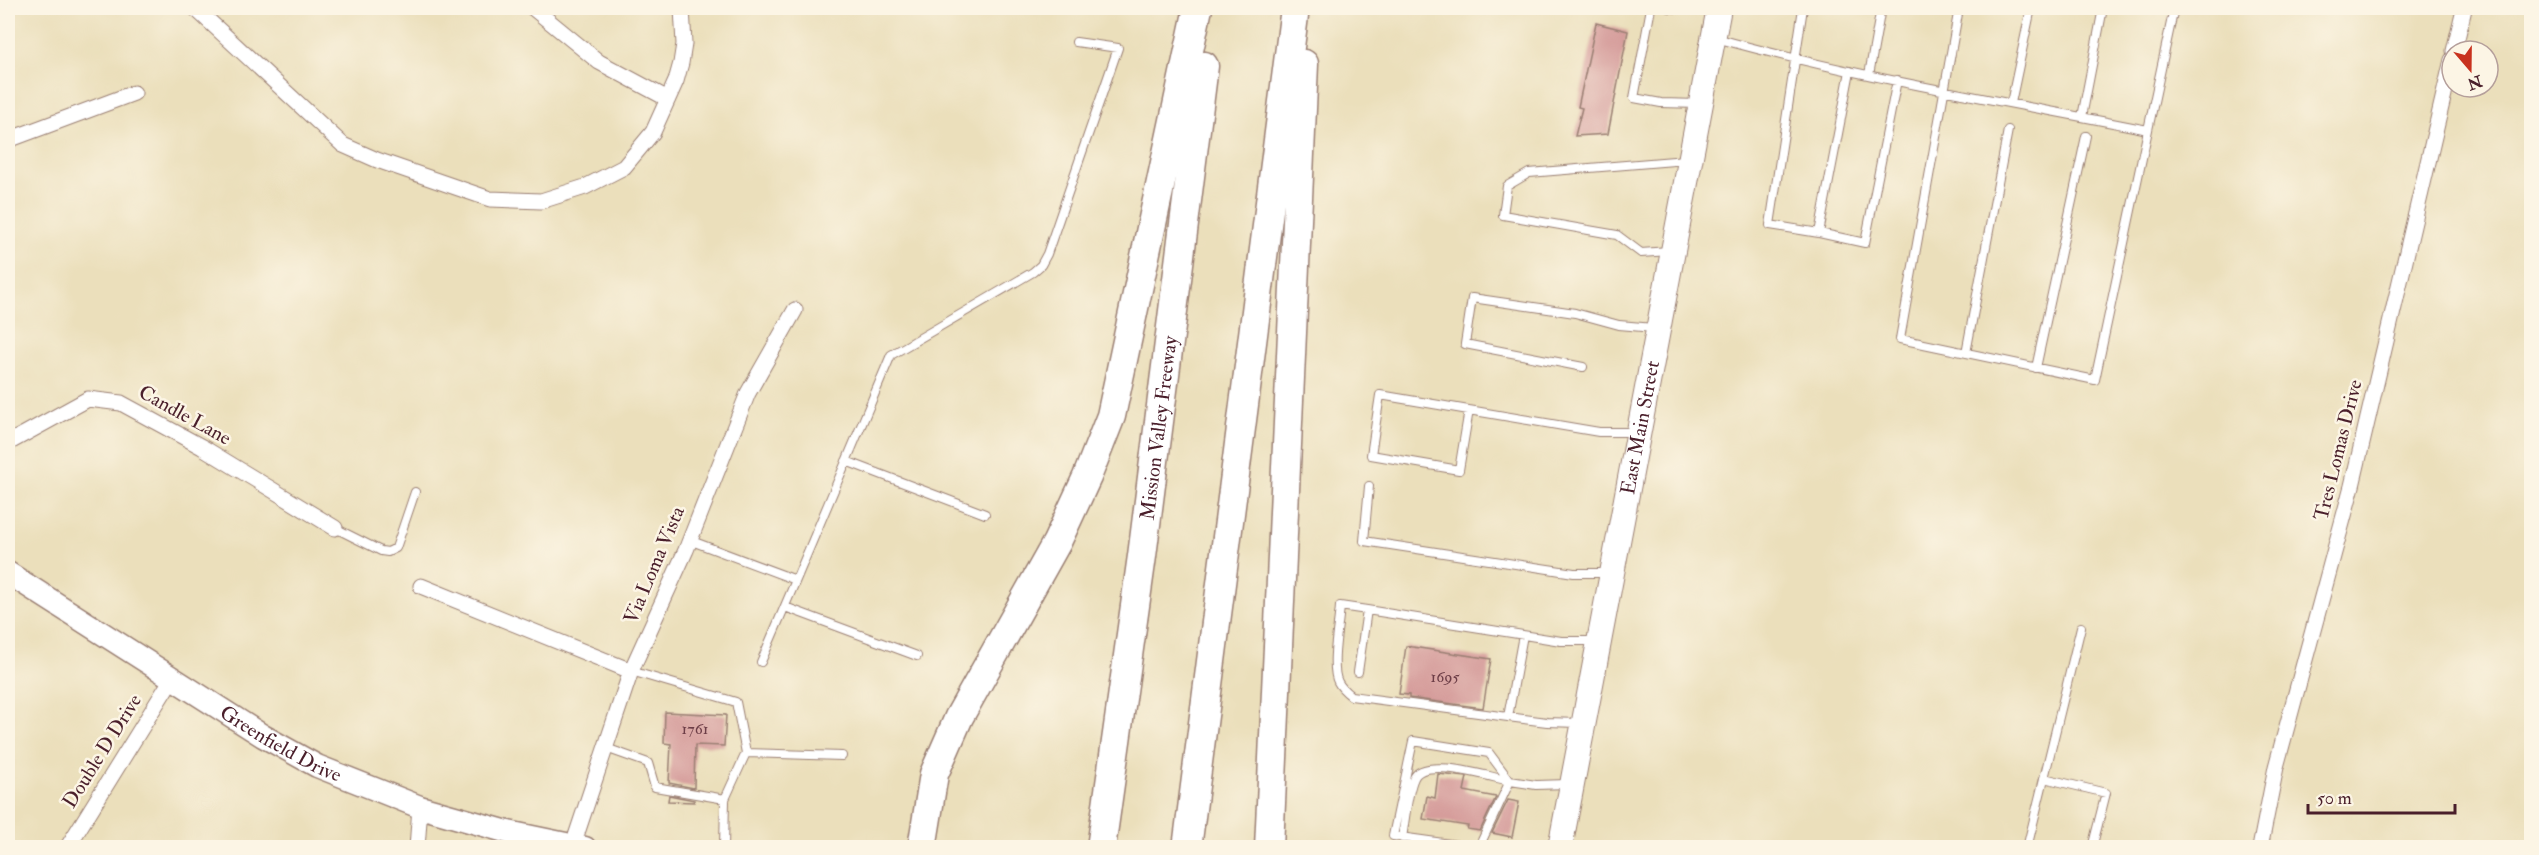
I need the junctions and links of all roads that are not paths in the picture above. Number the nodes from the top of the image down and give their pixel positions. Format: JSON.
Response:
{"nodes":[{"id":1,"x":195,"y":8,"type":"edge"},
{"id":2,"x":533,"y":8,"type":"edge"},
{"id":3,"x":682,"y":8,"type":"edge"},
{"id":4,"x":1198,"y":8,"type":"edge"},
{"id":5,"x":1211,"y":8,"type":"edge"},
{"id":6,"x":1295,"y":8,"type":"edge"},
{"id":7,"x":1306,"y":8,"type":"edge"},
{"id":8,"x":1651,"y":8,"type":"edge"},
{"id":9,"x":1669,"y":8,"type":"edge"},
{"id":10,"x":1803,"y":8,"type":"edge"},
{"id":11,"x":1881,"y":8,"type":"edge"},
{"id":12,"x":1959,"y":8,"type":"edge"},
{"id":13,"x":2031,"y":8,"type":"edge"},
{"id":14,"x":2103,"y":8,"type":"edge"},
{"id":15,"x":2174,"y":8,"type":"edge"},
{"id":16,"x":1719,"y":9,"type":"edge"},
{"id":17,"x":2464,"y":9,"type":"dead end"},
{"id":18,"x":1713,"y":38,"type":"junction"},
{"id":19,"x":2457,"y":39,"type":"edge"},
{"id":20,"x":1076,"y":42,"type":"dead end"},
{"id":21,"x":1794,"y":60,"type":"junction"},
{"id":22,"x":1850,"y":71,"type":"junction"},
{"id":23,"x":1869,"y":75,"type":"junction"},
{"id":24,"x":1897,"y":80,"type":"junction"},
{"id":25,"x":1945,"y":90,"type":"junction"},
{"id":26,"x":134,"y":93,"type":"dead end"},
{"id":27,"x":668,"y":99,"type":"junction"},
{"id":28,"x":2443,"y":99,"type":"edge"},
{"id":29,"x":2011,"y":103,"type":"junction"},
{"id":30,"x":1701,"y":104,"type":"junction"},
{"id":31,"x":2082,"y":117,"type":"junction"},
{"id":32,"x":2008,"y":130,"type":"dead end"},
{"id":33,"x":2148,"y":130,"type":"junction"},
{"id":34,"x":2086,"y":136,"type":"dead end"},
{"id":35,"x":8,"y":140,"type":"edge"},
{"id":36,"x":1690,"y":160,"type":"junction"},
{"id":37,"x":1819,"y":233,"type":"junction"},
{"id":38,"x":1673,"y":251,"type":"junction"},
{"id":39,"x":795,"y":310,"type":"dead end"},
{"id":40,"x":1659,"y":328,"type":"junction"},
{"id":41,"x":1966,"y":353,"type":"junction"},
{"id":42,"x":1583,"y":367,"type":"dead end"},
{"id":43,"x":2036,"y":368,"type":"junction"},
{"id":44,"x":1469,"y":410,"type":"junction"},
{"id":45,"x":1639,"y":432,"type":"junction"},
{"id":46,"x":8,"y":443,"type":"edge"},
{"id":47,"x":846,"y":461,"type":"junction"},
{"id":48,"x":1369,"y":486,"type":"dead end"},
{"id":49,"x":416,"y":492,"type":"dead end"},
{"id":50,"x":985,"y":513,"type":"dead end"},
{"id":51,"x":335,"y":528,"type":"joint"},
{"id":52,"x":689,"y":540,"type":"junction"},
{"id":53,"x":8,"y":573,"type":"edge"},
{"id":54,"x":1612,"y":573,"type":"junction"},
{"id":55,"x":796,"y":580,"type":"junction"},
{"id":56,"x":421,"y":586,"type":"dead end"},
{"id":57,"x":785,"y":607,"type":"junction"},
{"id":58,"x":1367,"y":610,"type":"junction"},
{"id":59,"x":2082,"y":627,"type":"dead end"},
{"id":60,"x":1523,"y":635,"type":"junction"},
{"id":61,"x":1600,"y":641,"type":"junction"},
{"id":62,"x":917,"y":656,"type":"dead end"},
{"id":63,"x":761,"y":662,"type":"dead end"},
{"id":64,"x":631,"y":671,"type":"junction"},
{"id":65,"x":1358,"y":672,"type":"dead end"},
{"id":66,"x":173,"y":677,"type":"junction"},
{"id":67,"x":1508,"y":717,"type":"junction"},
{"id":68,"x":1584,"y":723,"type":"junction"},
{"id":69,"x":606,"y":748,"type":"junction"},
{"id":70,"x":746,"y":753,"type":"junction"},
{"id":71,"x":842,"y":756,"type":"dead end"},
{"id":72,"x":2044,"y":778,"type":"junction"},
{"id":73,"x":1510,"y":781,"type":"junction"},
{"id":74,"x":1573,"y":784,"type":"junction"},
{"id":75,"x":725,"y":799,"type":"junction"},
{"id":76,"x":420,"y":807,"type":"junction"},
{"id":77,"x":1103,"y":835,"type":"edge"},
{"id":78,"x":1188,"y":837,"type":"edge"},
{"id":79,"x":1402,"y":838,"type":"junction"},
{"id":80,"x":579,"y":846,"type":"edge"},
{"id":81,"x":1479,"y":847,"type":"edge"},
{"id":82,"x":67,"y":848,"type":"edge"},
{"id":83,"x":417,"y":848,"type":"edge"},
{"id":84,"x":724,"y":848,"type":"edge"},
{"id":85,"x":922,"y":848,"type":"edge"},
{"id":86,"x":1269,"y":848,"type":"edge"},
{"id":87,"x":1560,"y":848,"type":"edge"},
{"id":88,"x":2027,"y":848,"type":"edge"},
{"id":89,"x":2092,"y":848,"type":"edge"},
{"id":90,"x":2260,"y":848,"type":"edge"}],
"edges":[{"from":1,"to":27,"type":"street"},
{"from":2,"to":27,"type":"street"},
{"from":3,"to":27,"type":"street"},
{"from":4,"to":85,"type":"highway"},
{"from":5,"to":77,"type":"highway","name":"Mission Valley Freeway"},
{"from":6,"to":78,"type":"highway"},
{"from":7,"to":86,"type":"highway"},
{"from":8,"to":30,"type":"lane"},
{"from":9,"to":16,"type":"lane"},
{"from":10,"to":21,"type":"lane"},
{"from":11,"to":23,"type":"lane"},
{"from":12,"to":25,"type":"lane"},
{"from":13,"to":29,"type":"lane"},
{"from":14,"to":31,"type":"lane"},
{"from":15,"to":33,"type":"lane"},
{"from":16,"to":18,"type":"main road","name":"East Main Street"},
{"from":17,"to":19,"type":"street"},
{"from":18,"to":21,"type":"lane"},
{"from":18,"to":30,"type":"main road","name":"East Main Street"},
{"from":20,"to":47,"type":"lane"},
{"from":21,"to":22,"type":"lane"},
{"from":21,"to":37,"type":"lane"},
{"from":22,"to":23,"type":"lane"},
{"from":22,"to":37,"type":"lane"},
{"from":23,"to":24,"type":"lane"},
{"from":24,"to":25,"type":"lane"},
{"from":24,"to":37,"type":"lane"},
{"from":25,"to":29,"type":"lane"},
{"from":25,"to":41,"type":"lane"},
{"from":26,"to":35,"type":"street"},
{"from":28,"to":90,"type":"street","name":"Tres Lomas Drive"},
{"from":29,"to":31,"type":"lane"},
{"from":30,"to":36,"type":"main road","name":"East Main Street"},
{"from":31,"to":33,"type":"lane"},
{"from":32,"to":41,"type":"lane"},
{"from":33,"to":43,"type":"lane"},
{"from":34,"to":43,"type":"lane"},
{"from":36,"to":38,"type":"main road","name":"East Main Street"},
{"from":36,"to":38,"type":"lane"},
{"from":38,"to":40,"type":"main road","name":"East Main Street"},
{"from":39,"to":52,"type":"street","name":"Via Loma Vista"},
{"from":40,"to":42,"type":"lane"},
{"from":40,"to":45,"type":"main road","name":"East Main Street"},
{"from":41,"to":43,"type":"lane"},
{"from":44,"to":44,"type":"lane"},
{"from":44,"to":45,"type":"lane"},
{"from":45,"to":54,"type":"main road","name":"East Main Street"},
{"from":46,"to":51,"type":"street","name":"Candle Lane"},
{"from":47,"to":50,"type":"lane"},
{"from":47,"to":55,"type":"lane"},
{"from":48,"to":54,"type":"lane"},
{"from":49,"to":51,"type":"lane"},
{"from":52,"to":55,"type":"lane"},
{"from":52,"to":64,"type":"street","name":"Via Loma Vista"},
{"from":53,"to":66,"type":"main road","name":"Greenfield Drive"},
{"from":54,"to":61,"type":"main road","name":"East Main Street"},
{"from":55,"to":57,"type":"lane"},
{"from":56,"to":64,"type":"street"},
{"from":57,"to":62,"type":"lane"},
{"from":57,"to":63,"type":"lane"},
{"from":58,"to":60,"type":"lane"},
{"from":58,"to":65,"type":"lane"},
{"from":58,"to":67,"type":"lane"},
{"from":59,"to":72,"type":"lane"},
{"from":60,"to":61,"type":"lane"},
{"from":60,"to":67,"type":"lane"},
{"from":61,"to":68,"type":"main road","name":"East Main Street"},
{"from":64,"to":69,"type":"street","name":"Via Loma Vista"},
{"from":64,"to":70,"type":"lane"},
{"from":66,"to":76,"type":"main road","name":"Greenfield Drive"},
{"from":66,"to":82,"type":"street","name":"Double D Drive"},
{"from":67,"to":68,"type":"lane"},
{"from":68,"to":74,"type":"main road","name":"East Main Street"},
{"from":69,"to":75,"type":"lane"},
{"from":69,"to":80,"type":"street","name":"Via Loma Vista"},
{"from":70,"to":71,"type":"lane"},
{"from":70,"to":75,"type":"lane"},
{"from":72,"to":88,"type":"lane"},
{"from":72,"to":89,"type":"lane"},
{"from":73,"to":74,"type":"lane"},
{"from":73,"to":79,"type":"lane"},
{"from":73,"to":79,"type":"lane"},
{"from":73,"to":81,"type":"lane"},
{"from":74,"to":87,"type":"main road","name":"East Main Street"},
{"from":75,"to":84,"type":"lane"},
{"from":76,"to":80,"type":"main road","name":"Greenfield Drive"},
{"from":76,"to":83,"type":"street"},
{"from":79,"to":81,"type":"lane"}]}
